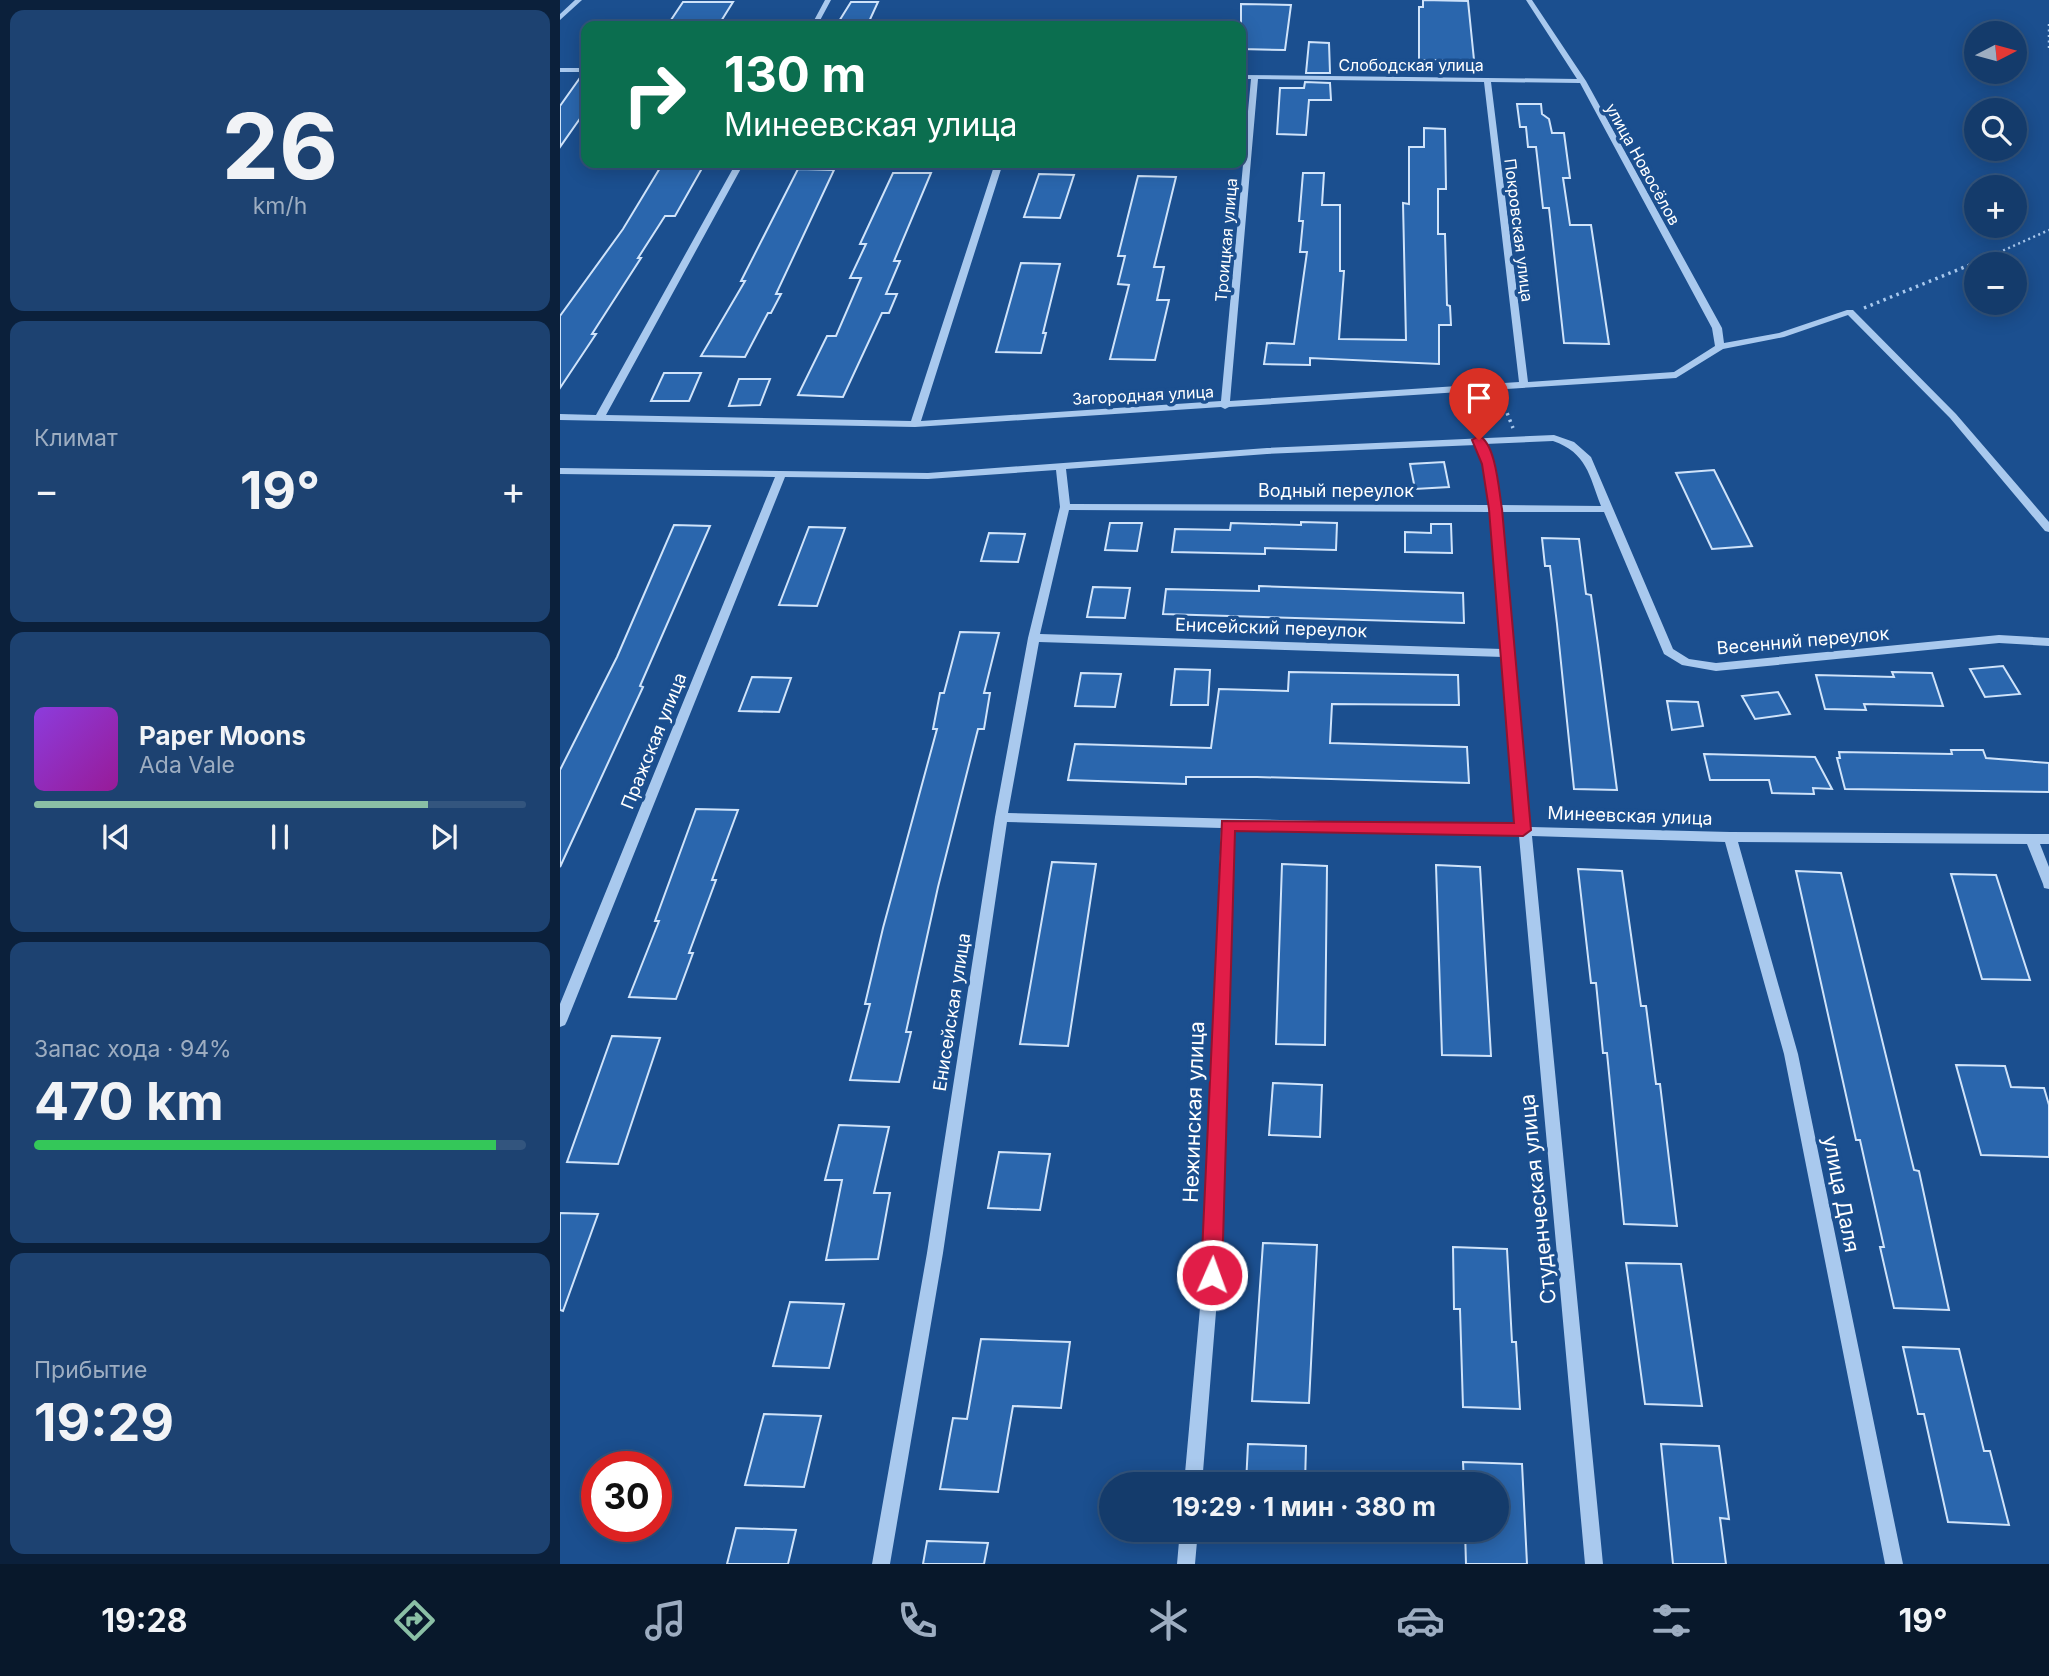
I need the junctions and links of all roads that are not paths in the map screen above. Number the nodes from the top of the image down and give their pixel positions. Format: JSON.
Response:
{"nodes":[{"id":1,"x":579,"y":0,"type":"edge"},
{"id":2,"x":828,"y":0,"type":"edge"},
{"id":3,"x":1529,"y":0,"type":"edge"},
{"id":4,"x":560,"y":18,"type":"edge"},
{"id":5,"x":817,"y":21,"type":"edge"},
{"id":6,"x":560,"y":70,"type":"edge"},
{"id":7,"x":581,"y":70,"type":"edge"},
{"id":8,"x":1246,"y":77,"type":"edge"},
{"id":9,"x":1255,"y":77,"type":"junction"},
{"id":10,"x":1487,"y":79,"type":"junction"},
{"id":11,"x":1582,"y":81,"type":"junction"},
{"id":12,"x":737,"y":168,"type":"edge"},
{"id":13,"x":997,"y":168,"type":"edge"},
{"id":14,"x":1720,"y":348,"type":"junction"},
{"id":15,"x":1524,"y":384,"type":"junction"},
{"id":16,"x":1225,"y":406,"type":"junction"},
{"id":17,"x":560,"y":417,"type":"edge"},
{"id":18,"x":600,"y":417,"type":"junction"},
{"id":19,"x":915,"y":424,"type":"junction"},
{"id":20,"x":1479,"y":440,"type":"junction"},
{"id":21,"x":1061,"y":468,"type":"junction"},
{"id":22,"x":560,"y":471,"type":"edge"},
{"id":23,"x":781,"y":474,"type":"junction"},
{"id":24,"x":1065,"y":507,"type":"junction"},
{"id":25,"x":1495,"y":509,"type":"junction"},
{"id":26,"x":1608,"y":509,"type":"junction"},
{"id":27,"x":2049,"y":529,"type":"edge"},
{"id":28,"x":1034,"y":638,"type":"junction"},
{"id":29,"x":2049,"y":642,"type":"edge"},
{"id":30,"x":1507,"y":653,"type":"junction"},
{"id":31,"x":1001,"y":817,"type":"junction"},
{"id":32,"x":1227,"y":825,"type":"junction"},
{"id":33,"x":1523,"y":830,"type":"junction"},
{"id":34,"x":1730,"y":837,"type":"junction"},
{"id":35,"x":2032,"y":839,"type":"junction"},
{"id":36,"x":2049,"y":839,"type":"edge"},
{"id":37,"x":2049,"y":884,"type":"edge"},
{"id":38,"x":560,"y":1021,"type":"edge"},
{"id":39,"x":1194,"y":1472,"type":"edge"},
{"id":40,"x":1188,"y":1542,"type":"edge"},
{"id":41,"x":881,"y":1564,"type":"edge"},
{"id":42,"x":1186,"y":1564,"type":"edge"},
{"id":43,"x":1594,"y":1564,"type":"edge"},
{"id":44,"x":1894,"y":1564,"type":"edge"}],
"edges":[{"from":1,"to":4,"type":"street"},
{"from":2,"to":5,"type":"street"},
{"from":3,"to":11,"type":"street","name":"улица Новосёлов"},
{"from":6,"to":7,"type":"street"},
{"from":8,"to":9,"type":"street","name":"Слободская улица"},
{"from":9,"to":10,"type":"street","name":"Слободская улица"},
{"from":9,"to":16,"type":"street","name":"Троицкая улица"},
{"from":10,"to":11,"type":"street","name":"Слободская улица"},
{"from":10,"to":15,"type":"street","name":"Покровская улица"},
{"from":11,"to":14,"type":"street","name":"улица Новосёлов"},
{"from":12,"to":18,"type":"street"},
{"from":13,"to":19,"type":"street"},
{"from":14,"to":15,"type":"street","name":"Загородная улица"},
{"from":14,"to":27,"type":"street","name":"Загородная улица"},
{"from":15,"to":16,"type":"street","name":"Загородная улица"},
{"from":16,"to":19,"type":"street","name":"Загородная улица"},
{"from":17,"to":18,"type":"street","name":"Загородная улица"},
{"from":18,"to":19,"type":"street","name":"Загородная улица"},
{"from":20,"to":21,"type":"street"},
{"from":20,"to":25,"type":"street","name":"Студенческая улица"},
{"from":20,"to":26,"type":"street","name":"Весенний переулок"},
{"from":21,"to":23,"type":"street"},
{"from":21,"to":24,"type":"street","name":"Енисейская улица"},
{"from":22,"to":23,"type":"street"},
{"from":23,"to":38,"type":"street","name":"Пражская улица"},
{"from":24,"to":25,"type":"street","name":"Водный переулок"},
{"from":24,"to":28,"type":"street","name":"Енисейская улица"},
{"from":25,"to":26,"type":"street","name":"Водный переулок"},
{"from":25,"to":30,"type":"street","name":"Студенческая улица"},
{"from":26,"to":29,"type":"street","name":"Весенний переулок"},
{"from":28,"to":30,"type":"street","name":"Енисейский переулок"},
{"from":28,"to":31,"type":"street","name":"Енисейская улица"},
{"from":30,"to":33,"type":"street","name":"Студенческая улица"},
{"from":31,"to":32,"type":"street","name":"Минеевская улица"},
{"from":31,"to":41,"type":"street","name":"Енисейская улица"},
{"from":32,"to":33,"type":"street","name":"Минеевская улица"},
{"from":32,"to":39,"type":"street","name":"Нежинская улица"},
{"from":33,"to":34,"type":"street","name":"Минеевская улица"},
{"from":33,"to":43,"type":"street","name":"Студенческая улица"},
{"from":34,"to":35,"type":"street","name":"Минеевская улица"},
{"from":34,"to":44,"type":"street","name":"улица Даля"},
{"from":35,"to":36,"type":"street","name":"Минеевская улица"},
{"from":35,"to":37,"type":"street"},
{"from":40,"to":42,"type":"street"}]}
